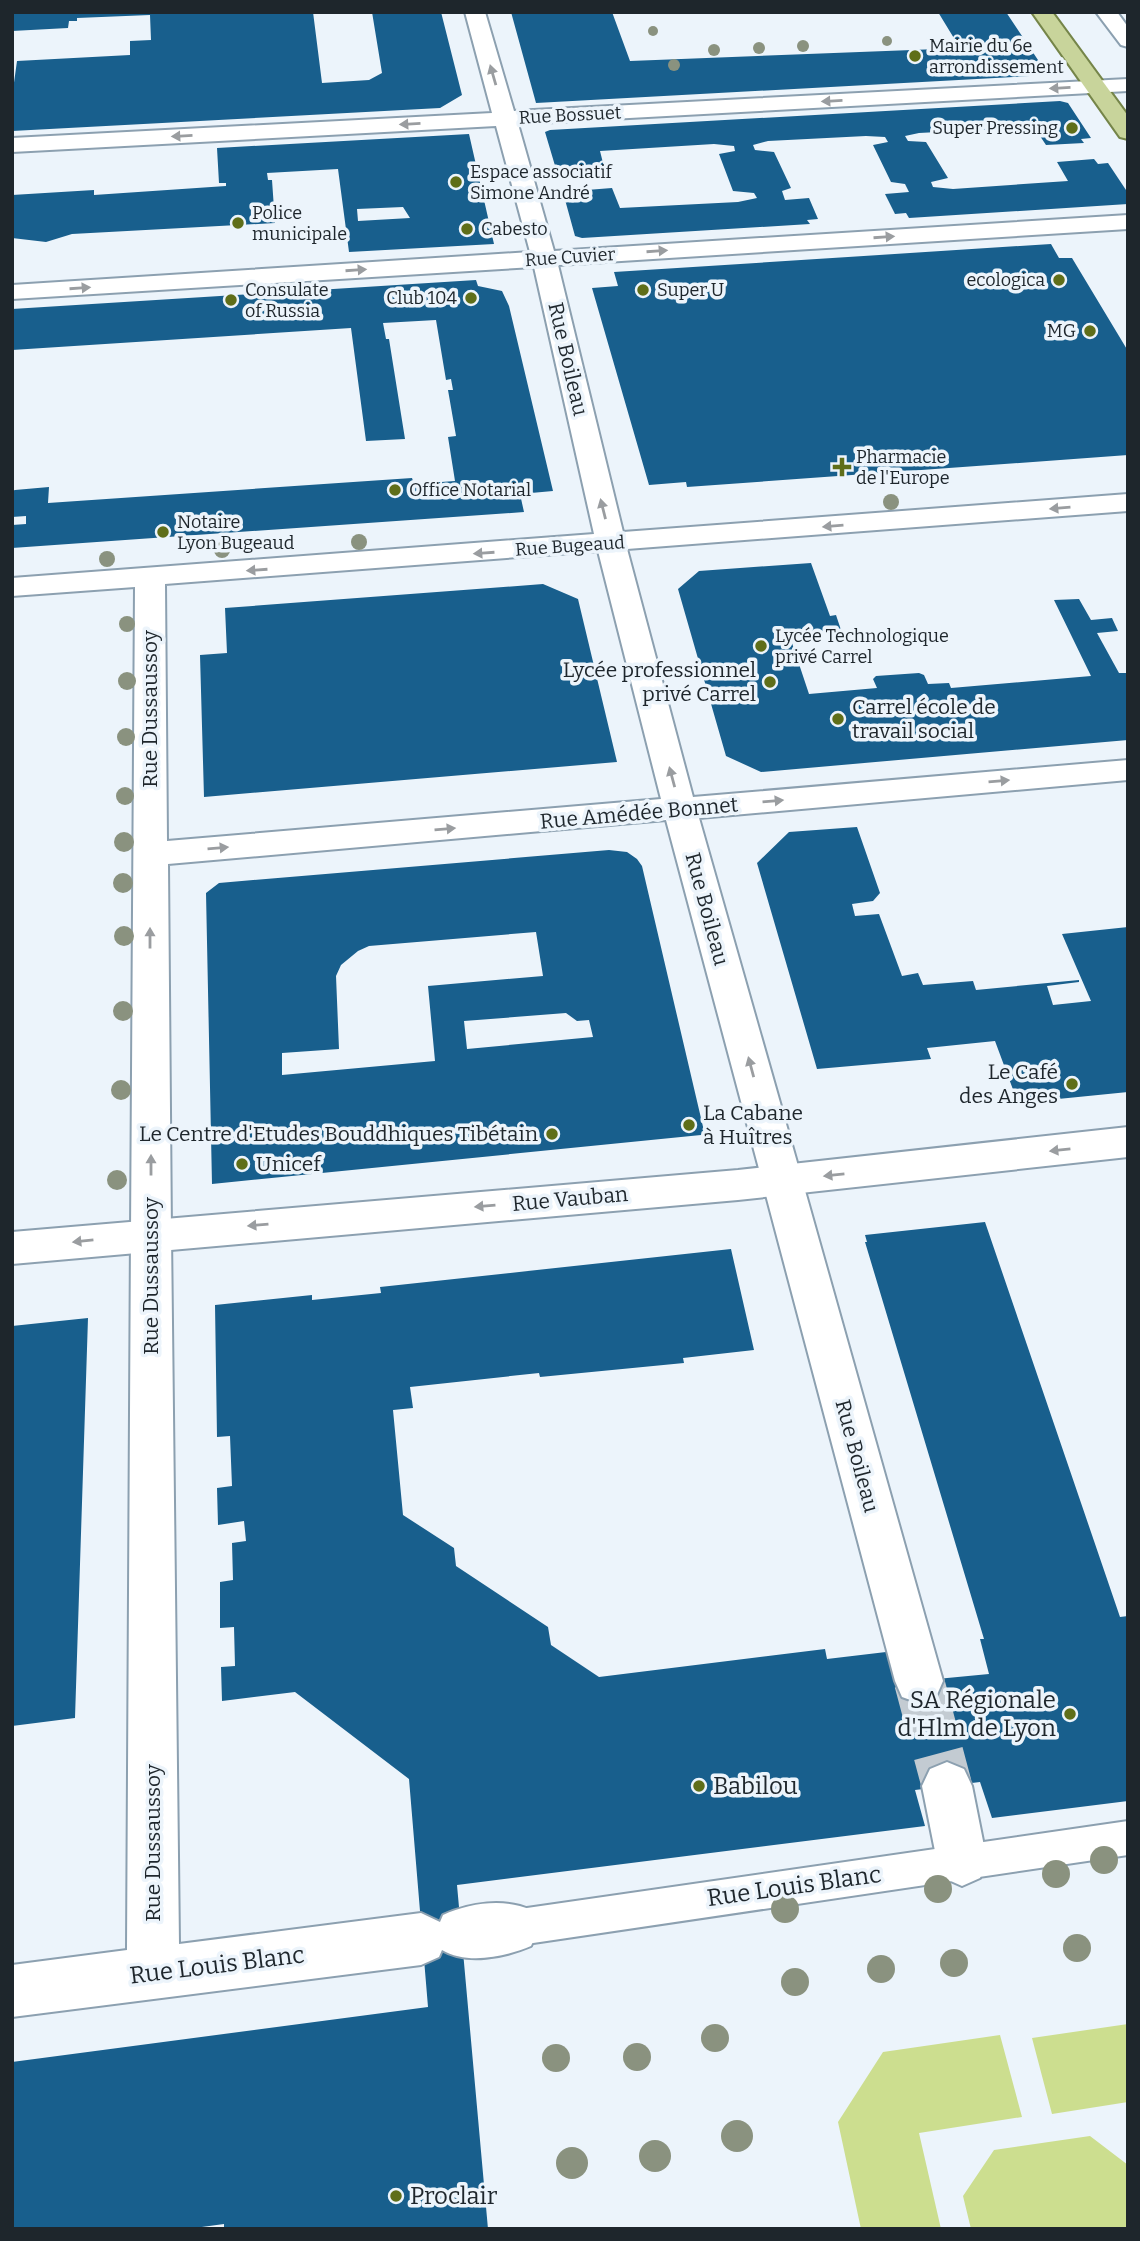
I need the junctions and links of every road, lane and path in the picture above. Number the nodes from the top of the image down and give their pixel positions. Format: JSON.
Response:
{"nodes":[{"id":1,"x":475,"y":12,"type":"edge"},
{"id":2,"x":1042,"y":12,"type":"edge"},
{"id":3,"x":1106,"y":12,"type":"edge"},
{"id":4,"x":1128,"y":41,"type":"edge"},
{"id":5,"x":1128,"y":85,"type":"edge"},
{"id":6,"x":1095,"y":86,"type":"junction"},
{"id":7,"x":505,"y":118,"type":"junction"},
{"id":8,"x":1128,"y":132,"type":"edge"},
{"id":9,"x":12,"y":145,"type":"edge"},
{"id":10,"x":1119,"y":223,"type":"edge"},
{"id":11,"x":1128,"y":249,"type":"edge"},
{"id":12,"x":544,"y":258,"type":"junction"},
{"id":13,"x":12,"y":292,"type":"edge"},
{"id":14,"x":1128,"y":502,"type":"edge"},
{"id":15,"x":611,"y":543,"type":"junction"},
{"id":16,"x":149,"y":578,"type":"junction"},
{"id":17,"x":12,"y":587,"type":"edge"},
{"id":18,"x":1128,"y":770,"type":"edge"},
{"id":19,"x":680,"y":809,"type":"junction"},
{"id":20,"x":150,"y":853,"type":"junction"},
{"id":21,"x":1128,"y":1142,"type":"edge"},
{"id":22,"x":782,"y":1180,"type":"junction"},
{"id":23,"x":151,"y":1234,"type":"junction"},
{"id":24,"x":12,"y":1248,"type":"edge"},
{"id":25,"x":919,"y":1681,"type":"tunnel mouth"},
{"id":26,"x":947,"y":1786,"type":"tunnel mouth"},
{"id":27,"x":1128,"y":1838,"type":"edge"},
{"id":28,"x":962,"y":1861,"type":"junction"},
{"id":29,"x":513,"y":1928,"type":"joint"},
{"id":30,"x":153,"y":1973,"type":"junction"},
{"id":31,"x":12,"y":1990,"type":"edge"}],
"edges":[{"from":7,"to":1,"type":"street","name":"Rue Boileau","one_way":true},
{"from":2,"to":6,"type":"main road"},
{"from":3,"to":4,"type":"street"},
{"from":5,"to":6,"type":"street","name":"Rue Bossuet"},
{"from":6,"to":7,"type":"street","name":"Rue Bossuet","one_way":true},
{"from":6,"to":8,"type":"main road"},
{"from":7,"to":9,"type":"street","name":"Rue Bossuet","one_way":true},
{"from":7,"to":12,"type":"street","name":"Rue Boileau"},
{"from":10,"to":11,"type":"street"},
{"from":12,"to":10,"type":"street","name":"Rue Cuvier","one_way":true},
{"from":13,"to":12,"type":"street","name":"Rue Cuvier","one_way":true},
{"from":15,"to":12,"type":"street","name":"Rue Boileau","one_way":true},
{"from":14,"to":15,"type":"street","name":"Rue Bugeaud","one_way":true},
{"from":15,"to":16,"type":"street","name":"Rue Bugeaud","one_way":true},
{"from":19,"to":15,"type":"street","name":"Rue Boileau","one_way":true},
{"from":16,"to":17,"type":"street","name":"Rue Bugeaud"},
{"from":16,"to":20,"type":"street","name":"Rue Dussaussoy"},
{"from":19,"to":18,"type":"street","name":"Rue Amédée Bonnet","one_way":true},
{"from":20,"to":19,"type":"street","name":"Rue Amédée Bonnet","one_way":true},
{"from":22,"to":19,"type":"street","name":"Rue Boileau","one_way":true},
{"from":23,"to":20,"type":"street","name":"Rue Dussaussoy","one_way":true},
{"from":21,"to":22,"type":"street","name":"Rue Vauban","one_way":true},
{"from":22,"to":23,"type":"street","name":"Rue Vauban","one_way":true},
{"from":22,"to":25,"type":"street","name":"Rue Boileau"},
{"from":23,"to":24,"type":"street","name":"Rue Vauban","one_way":true},
{"from":23,"to":30,"type":"street","name":"Rue Dussaussoy"},
{"from":26,"to":28,"type":"street"},
{"from":27,"to":28,"type":"lane","name":"Rue Louis Blanc"},
{"from":28,"to":29,"type":"lane","name":"Rue Louis Blanc"},
{"from":29,"to":30,"type":"street","name":"Rue Louis Blanc"},
{"from":30,"to":31,"type":"street","name":"Rue Louis Blanc"}]}
